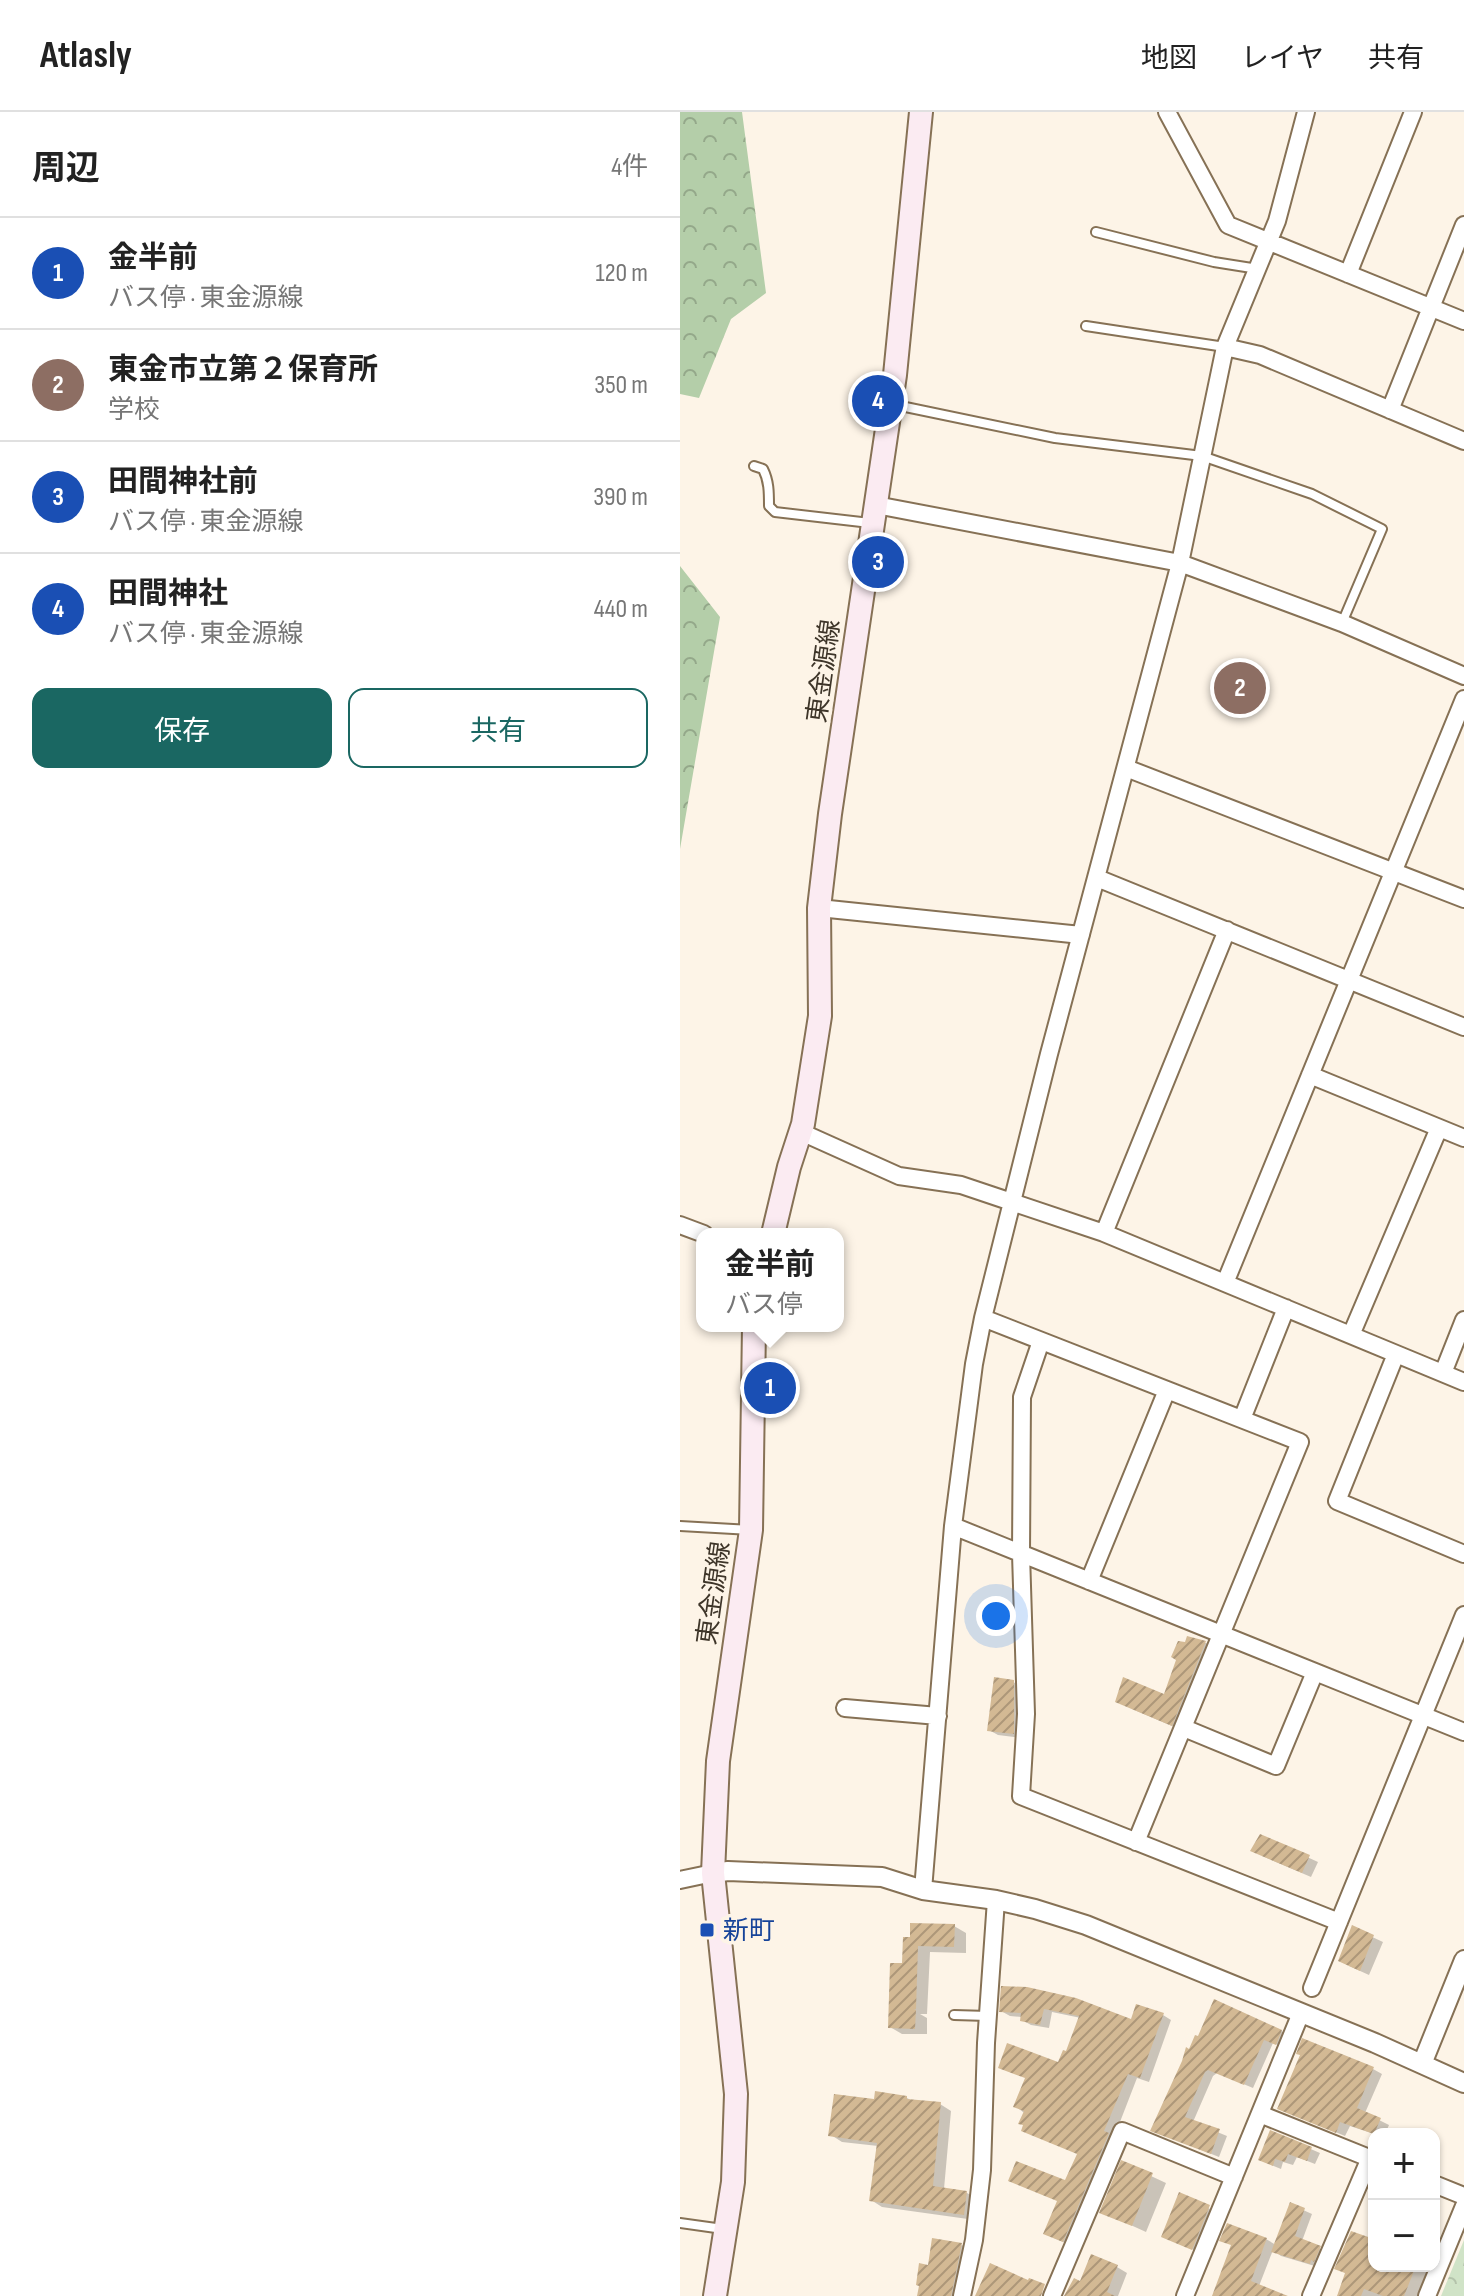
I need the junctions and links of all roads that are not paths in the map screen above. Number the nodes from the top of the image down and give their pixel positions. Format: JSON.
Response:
{"nodes":[{"id":1,"x":921,"y":112,"type":"edge"},
{"id":2,"x":1167,"y":112,"type":"edge"},
{"id":3,"x":1306,"y":112,"type":"edge"},
{"id":4,"x":1413,"y":112,"type":"edge"},
{"id":5,"x":1464,"y":225,"type":"edge"},
{"id":6,"x":1096,"y":232,"type":"dead end"},
{"id":7,"x":1268,"y":242,"type":"junction"},
{"id":8,"x":1258,"y":269,"type":"junction"},
{"id":9,"x":1348,"y":274,"type":"junction"},
{"id":10,"x":1430,"y":307,"type":"junction"},
{"id":11,"x":1464,"y":321,"type":"edge"},
{"id":12,"x":1086,"y":326,"type":"dead end"},
{"id":13,"x":1225,"y":347,"type":"junction"},
{"id":14,"x":890,"y":404,"type":"junction"},
{"id":15,"x":1390,"y":410,"type":"junction"},
{"id":16,"x":1464,"y":441,"type":"edge"},
{"id":17,"x":1202,"y":456,"type":"junction"},
{"id":18,"x":754,"y":466,"type":"dead end"},
{"id":19,"x":875,"y":514,"type":"junction"},
{"id":20,"x":1180,"y":563,"type":"junction"},
{"id":21,"x":1342,"y":623,"type":"junction"},
{"id":22,"x":1464,"y":676,"type":"edge"},
{"id":23,"x":1464,"y":699,"type":"edge"},
{"id":24,"x":1126,"y":768,"type":"junction"},
{"id":25,"x":1393,"y":871,"type":"junction"},
{"id":26,"x":1097,"y":878,"type":"junction"},
{"id":27,"x":1464,"y":899,"type":"edge"},
{"id":28,"x":819,"y":908,"type":"junction"},
{"id":29,"x":1227,"y":930,"type":"junction"},
{"id":30,"x":1081,"y":935,"type":"junction"},
{"id":31,"x":1349,"y":980,"type":"junction"},
{"id":32,"x":1464,"y":1027,"type":"edge"},
{"id":33,"x":1310,"y":1075,"type":"junction"},
{"id":34,"x":1439,"y":1128,"type":"junction"},
{"id":35,"x":801,"y":1132,"type":"junction"},
{"id":36,"x":1464,"y":1138,"type":"edge"},
{"id":37,"x":1011,"y":1202,"type":"junction"},
{"id":38,"x":774,"y":1228,"type":"edge"},
{"id":39,"x":1104,"y":1233,"type":"junction"},
{"id":40,"x":1225,"y":1283,"type":"junction"},
{"id":41,"x":1286,"y":1308,"type":"junction"},
{"id":42,"x":983,"y":1318,"type":"junction"},
{"id":43,"x":1464,"y":1320,"type":"edge"},
{"id":44,"x":754,"y":1332,"type":"edge"},
{"id":45,"x":1351,"y":1335,"type":"junction"},
{"id":46,"x":1041,"y":1341,"type":"junction"},
{"id":47,"x":1396,"y":1354,"type":"junction"},
{"id":48,"x":1443,"y":1373,"type":"junction"},
{"id":49,"x":1464,"y":1382,"type":"edge"},
{"id":50,"x":1167,"y":1390,"type":"junction"},
{"id":51,"x":1242,"y":1419,"type":"junction"},
{"id":52,"x":680,"y":1526,"type":"edge"},
{"id":53,"x":953,"y":1526,"type":"junction"},
{"id":54,"x":751,"y":1530,"type":"junction"},
{"id":55,"x":1021,"y":1554,"type":"junction"},
{"id":56,"x":1464,"y":1554,"type":"edge"},
{"id":57,"x":1089,"y":1581,"type":"junction"},
{"id":58,"x":1464,"y":1615,"type":"edge"},
{"id":59,"x":1223,"y":1634,"type":"junction"},
{"id":60,"x":1315,"y":1672,"type":"junction"},
{"id":61,"x":845,"y":1708,"type":"dead end"},
{"id":62,"x":938,"y":1716,"type":"junction"},
{"id":63,"x":1423,"y":1716,"type":"junction"},
{"id":64,"x":1184,"y":1728,"type":"junction"},
{"id":65,"x":1464,"y":1732,"type":"edge"},
{"id":66,"x":1136,"y":1842,"type":"junction"},
{"id":67,"x":713,"y":1873,"type":"junction"},
{"id":68,"x":680,"y":1880,"type":"edge"},
{"id":69,"x":923,"y":1890,"type":"junction"},
{"id":70,"x":996,"y":1900,"type":"junction"},
{"id":71,"x":1339,"y":1922,"type":"junction"},
{"id":72,"x":1464,"y":1960,"type":"edge"},
{"id":73,"x":1312,"y":1988,"type":"dead end"},
{"id":74,"x":1301,"y":2013,"type":"junction"},
{"id":75,"x":954,"y":2015,"type":"dead end"},
{"id":76,"x":988,"y":2016,"type":"junction"},
{"id":77,"x":1422,"y":2064,"type":"junction"},
{"id":78,"x":1464,"y":2083,"type":"edge"},
{"id":79,"x":1260,"y":2114,"type":"junction"},
{"id":80,"x":1368,"y":2157,"type":"edge"},
{"id":81,"x":1368,"y":2168,"type":"edge"},
{"id":82,"x":1234,"y":2177,"type":"junction"},
{"id":83,"x":1440,"y":2186,"type":"edge"},
{"id":84,"x":1464,"y":2196,"type":"edge"},
{"id":85,"x":1464,"y":2206,"type":"edge"},
{"id":86,"x":680,"y":2223,"type":"edge"},
{"id":87,"x":725,"y":2229,"type":"junction"},
{"id":88,"x":715,"y":2296,"type":"edge"},
{"id":89,"x":962,"y":2296,"type":"edge"},
{"id":90,"x":1052,"y":2296,"type":"edge"},
{"id":91,"x":1185,"y":2296,"type":"edge"},
{"id":92,"x":1311,"y":2296,"type":"edge"},
{"id":93,"x":1427,"y":2296,"type":"edge"}],
"edges":[{"from":1,"to":14,"type":"main road","name":"東金源線"},
{"from":2,"to":7,"type":"street"},
{"from":3,"to":7,"type":"street"},
{"from":4,"to":9,"type":"street"},
{"from":5,"to":10,"type":"street"},
{"from":6,"to":8,"type":"lane"},
{"from":7,"to":8,"type":"street"},
{"from":7,"to":9,"type":"street"},
{"from":8,"to":13,"type":"street"},
{"from":9,"to":10,"type":"street"},
{"from":10,"to":11,"type":"street"},
{"from":10,"to":15,"type":"street"},
{"from":12,"to":13,"type":"lane"},
{"from":13,"to":15,"type":"street"},
{"from":13,"to":17,"type":"street"},
{"from":14,"to":17,"type":"lane"},
{"from":14,"to":19,"type":"main road","name":"東金源線"},
{"from":15,"to":16,"type":"street"},
{"from":17,"to":20,"type":"street"},
{"from":17,"to":21,"type":"lane"},
{"from":18,"to":19,"type":"lane"},
{"from":19,"to":20,"type":"street"},
{"from":19,"to":28,"type":"main road","name":"東金源線"},
{"from":20,"to":21,"type":"street"},
{"from":20,"to":24,"type":"street"},
{"from":21,"to":22,"type":"street"},
{"from":23,"to":25,"type":"street"},
{"from":24,"to":25,"type":"street"},
{"from":24,"to":26,"type":"street"},
{"from":25,"to":27,"type":"street"},
{"from":25,"to":31,"type":"street"},
{"from":26,"to":29,"type":"street"},
{"from":26,"to":30,"type":"street"},
{"from":28,"to":30,"type":"street"},
{"from":28,"to":35,"type":"main road","name":"東金源線"},
{"from":29,"to":31,"type":"street"},
{"from":29,"to":39,"type":"street"},
{"from":30,"to":37,"type":"street"},
{"from":31,"to":32,"type":"street"},
{"from":31,"to":33,"type":"street"},
{"from":33,"to":34,"type":"street"},
{"from":33,"to":40,"type":"street"},
{"from":34,"to":36,"type":"street"},
{"from":34,"to":45,"type":"street"},
{"from":35,"to":37,"type":"street"},
{"from":35,"to":38,"type":"main road","name":"東金源線"},
{"from":37,"to":39,"type":"street"},
{"from":37,"to":42,"type":"street"},
{"from":39,"to":40,"type":"street"},
{"from":40,"to":41,"type":"street"},
{"from":41,"to":45,"type":"street"},
{"from":41,"to":51,"type":"street"},
{"from":42,"to":46,"type":"street"},
{"from":42,"to":53,"type":"street"},
{"from":43,"to":48,"type":"street"},
{"from":44,"to":54,"type":"main road","name":"東金源線"},
{"from":45,"to":47,"type":"street"},
{"from":46,"to":50,"type":"street"},
{"from":46,"to":55,"type":"street"},
{"from":47,"to":48,"type":"street"},
{"from":47,"to":56,"type":"street"},
{"from":48,"to":49,"type":"street"},
{"from":50,"to":51,"type":"street"},
{"from":50,"to":57,"type":"street"},
{"from":51,"to":59,"type":"street"},
{"from":52,"to":54,"type":"lane"},
{"from":53,"to":55,"type":"street"},
{"from":53,"to":62,"type":"street"},
{"from":54,"to":67,"type":"main road","name":"東金源線"},
{"from":55,"to":57,"type":"street"},
{"from":55,"to":66,"type":"street"},
{"from":57,"to":59,"type":"street"},
{"from":58,"to":63,"type":"street"},
{"from":59,"to":60,"type":"street"},
{"from":59,"to":64,"type":"street"},
{"from":60,"to":63,"type":"street"},
{"from":60,"to":64,"type":"street"},
{"from":61,"to":62,"type":"street"},
{"from":62,"to":69,"type":"street"},
{"from":63,"to":65,"type":"street"},
{"from":63,"to":71,"type":"street"},
{"from":64,"to":66,"type":"street"},
{"from":66,"to":71,"type":"street"},
{"from":67,"to":68,"type":"street"},
{"from":67,"to":69,"type":"street"},
{"from":67,"to":87,"type":"main road","name":"東金源線"},
{"from":69,"to":70,"type":"street"},
{"from":70,"to":74,"type":"street"},
{"from":70,"to":76,"type":"street"},
{"from":71,"to":73,"type":"street"},
{"from":72,"to":77,"type":"street"},
{"from":74,"to":77,"type":"street"},
{"from":74,"to":79,"type":"street"},
{"from":75,"to":76,"type":"lane"},
{"from":76,"to":89,"type":"street"},
{"from":77,"to":78,"type":"street"},
{"from":79,"to":80,"type":"street"},
{"from":79,"to":82,"type":"street"},
{"from":81,"to":92,"type":"street"},
{"from":82,"to":90,"type":"street"},
{"from":82,"to":91,"type":"street"},
{"from":83,"to":84,"type":"street"},
{"from":85,"to":93,"type":"street"},
{"from":86,"to":87,"type":"lane"},
{"from":87,"to":88,"type":"main road","name":"東金源線"}]}
